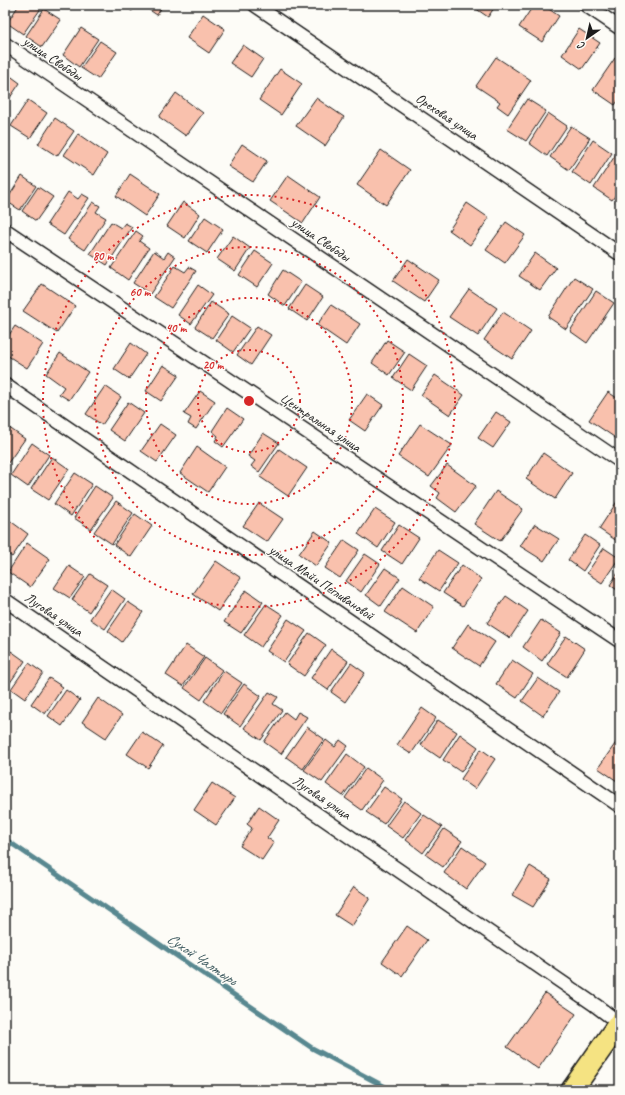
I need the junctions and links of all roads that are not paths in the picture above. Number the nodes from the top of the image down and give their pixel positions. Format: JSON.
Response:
{"nodes":[{"id":1,"x":255,"y":5,"type":"edge"},
{"id":2,"x":586,"y":5,"type":"edge"},
{"id":3,"x":620,"y":28,"type":"edge"},
{"id":4,"x":5,"y":44,"type":"edge"},
{"id":5,"x":5,"y":230,"type":"edge"},
{"id":6,"x":620,"y":254,"type":"edge"},
{"id":7,"x":5,"y":384,"type":"edge"},
{"id":8,"x":620,"y":461,"type":"edge"},
{"id":9,"x":5,"y":600,"type":"edge"},
{"id":10,"x":620,"y":641,"type":"edge"},
{"id":11,"x":620,"y":806,"type":"edge"},
{"id":12,"x":620,"y":1027,"type":"edge"},
{"id":13,"x":572,"y":1090,"type":"edge"},
{"id":14,"x":583,"y":1090,"type":"edge"}],
"edges":[{"from":1,"to":6,"type":"street","name":"Ореховая улица"},
{"from":2,"to":3,"type":"street"},
{"from":4,"to":8,"type":"street","name":"улица Свободы"},
{"from":5,"to":10,"type":"street","name":"Центральная улица"},
{"from":7,"to":11,"type":"street","name":"улица Майи Пегливановой"},
{"from":9,"to":12,"type":"street","name":"Луговая улица"},
{"from":12,"to":13,"type":"main road"},
{"from":12,"to":14,"type":"main road"}]}
